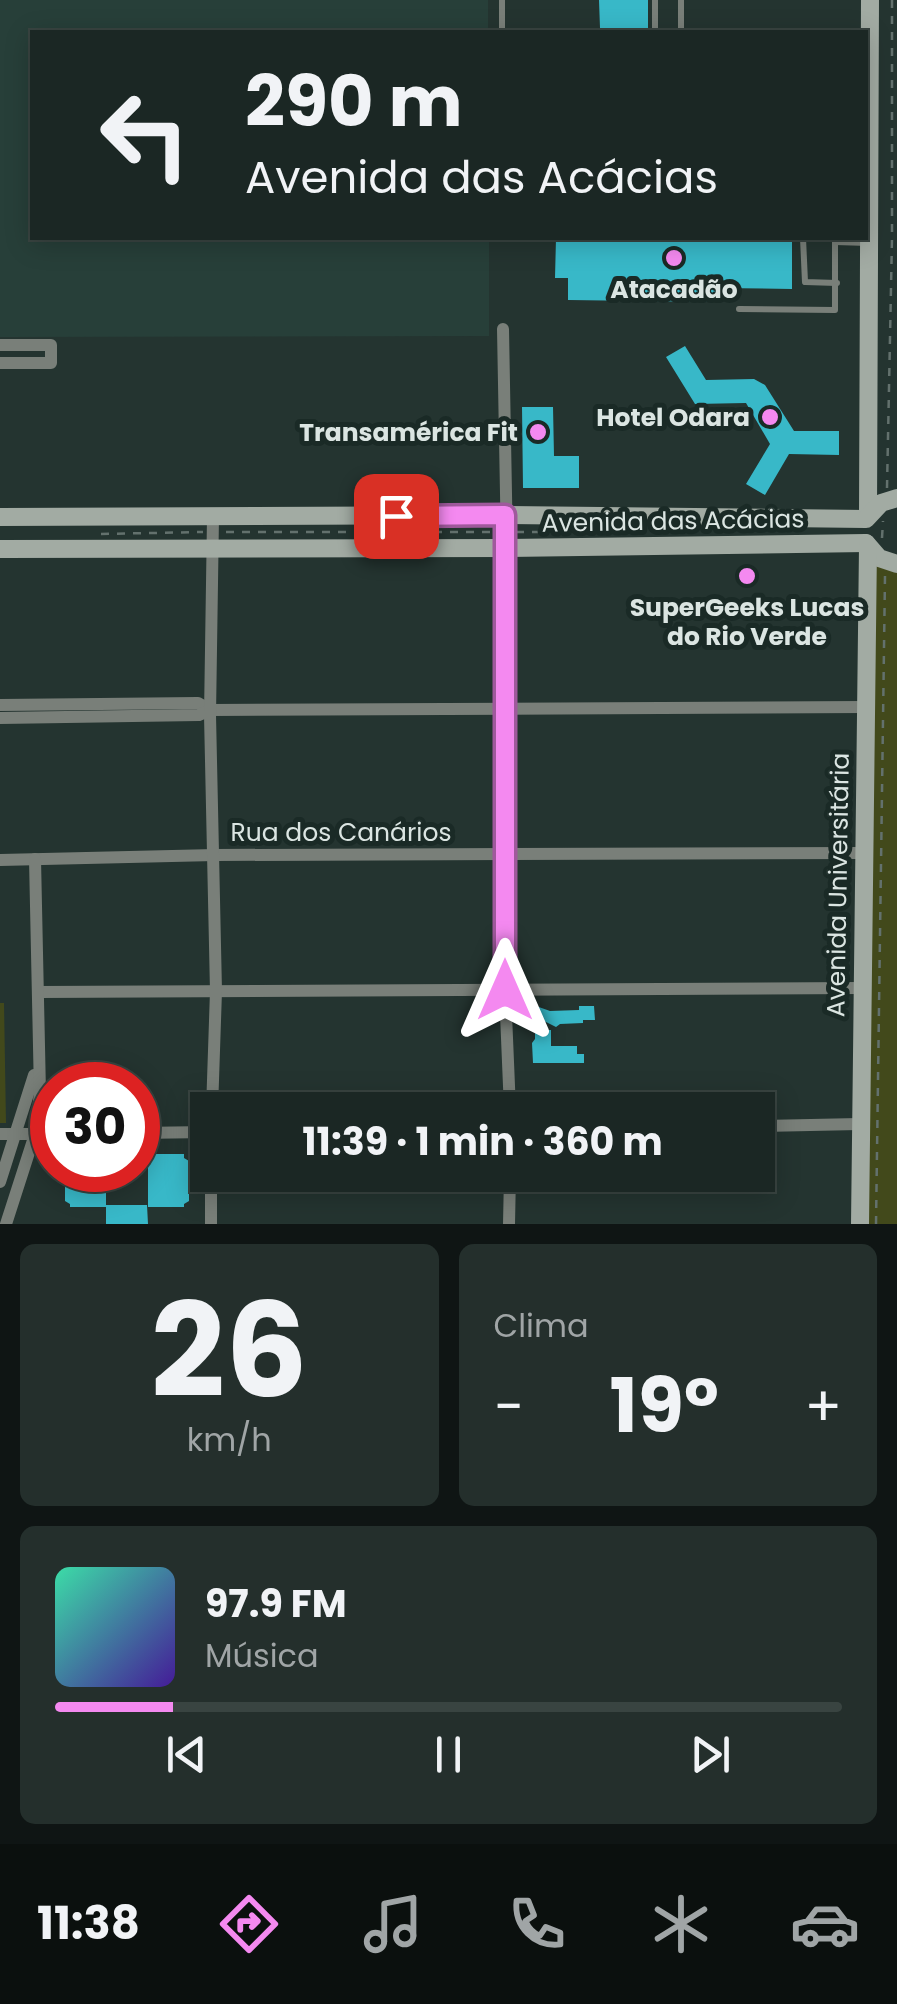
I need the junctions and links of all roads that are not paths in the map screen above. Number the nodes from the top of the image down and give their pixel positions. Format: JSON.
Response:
{"nodes":[{"id":1,"x":502,"y":0,"type":"edge"},
{"id":2,"x":655,"y":0,"type":"edge"},
{"id":3,"x":681,"y":0,"type":"edge"},
{"id":4,"x":870,"y":0,"type":"edge"},
{"id":5,"x":502,"y":30,"type":"edge"},
{"id":6,"x":655,"y":30,"type":"edge"},
{"id":7,"x":681,"y":30,"type":"edge"},
{"id":8,"x":868,"y":231,"type":"edge"},
{"id":9,"x":803,"y":240,"type":"edge"},
{"id":10,"x":835,"y":240,"type":"edge"},
{"id":11,"x":868,"y":240,"type":"edge"},
{"id":12,"x":837,"y":284,"type":"junction"},
{"id":13,"x":738,"y":309,"type":"dead end"},
{"id":14,"x":503,"y":329,"type":"dead end"},
{"id":15,"x":0,"y":346,"type":"edge"},
{"id":16,"x":0,"y":362,"type":"edge"},
{"id":17,"x":892,"y":499,"type":"edge"},
{"id":18,"x":0,"y":517,"type":"edge"},
{"id":19,"x":867,"y":518,"type":"junction"},
{"id":20,"x":213,"y":532,"type":"junction"},
{"id":21,"x":506,"y":532,"type":"junction"},
{"id":22,"x":867,"y":545,"type":"junction"},
{"id":23,"x":0,"y":549,"type":"edge"},
{"id":24,"x":891,"y":563,"type":"edge"},
{"id":25,"x":0,"y":705,"type":"edge"},
{"id":26,"x":866,"y":707,"type":"junction"},
{"id":27,"x":506,"y":708,"type":"junction"},
{"id":28,"x":210,"y":710,"type":"junction"},
{"id":29,"x":0,"y":718,"type":"edge"},
{"id":30,"x":504,"y":853,"type":"junction"},
{"id":31,"x":863,"y":853,"type":"junction"},
{"id":32,"x":214,"y":856,"type":"junction"},
{"id":33,"x":35,"y":859,"type":"junction"},
{"id":34,"x":0,"y":860,"type":"edge"},
{"id":35,"x":862,"y":988,"type":"junction"},
{"id":36,"x":505,"y":990,"type":"junction"},
{"id":37,"x":216,"y":991,"type":"junction"},
{"id":38,"x":38,"y":992,"type":"junction"},
{"id":39,"x":38,"y":1060,"type":"joint"},
{"id":40,"x":213,"y":1092,"type":"edge"},
{"id":41,"x":509,"y":1092,"type":"edge"},
{"id":42,"x":860,"y":1124,"type":"junction"},
{"id":43,"x":775,"y":1126,"type":"edge"},
{"id":44,"x":160,"y":1132,"type":"edge"},
{"id":45,"x":190,"y":1132,"type":"edge"},
{"id":46,"x":0,"y":1134,"type":"edge"},
{"id":47,"x":15,"y":1134,"type":"junction"},
{"id":48,"x":30,"y":1134,"type":"edge"},
{"id":49,"x":30,"y":1150,"type":"edge"},
{"id":50,"x":0,"y":1182,"type":"edge"},
{"id":51,"x":211,"y":1192,"type":"edge"},
{"id":52,"x":510,"y":1192,"type":"edge"},
{"id":53,"x":6,"y":1224,"type":"edge"},
{"id":54,"x":211,"y":1224,"type":"edge"},
{"id":55,"x":509,"y":1224,"type":"edge"},
{"id":56,"x":860,"y":1224,"type":"edge"}],
"edges":[{"from":1,"to":5,"type":"lane"},
{"from":2,"to":6,"type":"lane"},
{"from":3,"to":7,"type":"lane"},
{"from":4,"to":8,"type":"street"},
{"from":9,"to":12,"type":"lane"},
{"from":10,"to":12,"type":"lane"},
{"from":11,"to":19,"type":"street"},
{"from":12,"to":13,"type":"lane"},
{"from":14,"to":21,"type":"street"},
{"from":15,"to":16,"type":"street"},
{"from":17,"to":19,"type":"street"},
{"from":18,"to":20,"type":"street","name":"Avenida das Acácias"},
{"from":19,"to":21,"type":"street","name":"Avenida das Acácias"},
{"from":19,"to":22,"type":"street","name":"Avenida Universitária"},
{"from":20,"to":21,"type":"street","name":"Avenida das Acácias"},
{"from":20,"to":21,"type":"street","name":"Avenida das Acácias"},
{"from":20,"to":23,"type":"street","name":"Avenida das Acácias"},
{"from":20,"to":28,"type":"street"},
{"from":21,"to":22,"type":"street","name":"Avenida das Acácias"},
{"from":21,"to":27,"type":"street"},
{"from":22,"to":24,"type":"street"},
{"from":22,"to":26,"type":"street","name":"Avenida Universitária"},
{"from":25,"to":28,"type":"street"},
{"from":26,"to":27,"type":"street"},
{"from":26,"to":31,"type":"street","name":"Avenida Universitária"},
{"from":27,"to":28,"type":"street"},
{"from":27,"to":30,"type":"street"},
{"from":28,"to":29,"type":"street"},
{"from":28,"to":32,"type":"street"},
{"from":30,"to":31,"type":"street","name":"Rua dos Canários"},
{"from":30,"to":32,"type":"street","name":"Rua dos Canários"},
{"from":30,"to":36,"type":"street"},
{"from":31,"to":35,"type":"street","name":"Avenida Universitária"},
{"from":32,"to":33,"type":"street","name":"Rua dos Canários"},
{"from":32,"to":37,"type":"street"},
{"from":33,"to":34,"type":"street","name":"Rua dos Canários"},
{"from":33,"to":38,"type":"street"},
{"from":35,"to":36,"type":"street"},
{"from":35,"to":42,"type":"street","name":"Avenida Universitária"},
{"from":36,"to":37,"type":"street"},
{"from":36,"to":41,"type":"street"},
{"from":37,"to":38,"type":"street"},
{"from":37,"to":40,"type":"street"},
{"from":38,"to":39,"type":"street"},
{"from":39,"to":47,"type":"street"},
{"from":42,"to":43,"type":"street"},
{"from":42,"to":56,"type":"street","name":"Avenida Universitária"},
{"from":44,"to":45,"type":"street"},
{"from":46,"to":47,"type":"street"},
{"from":47,"to":48,"type":"street"},
{"from":47,"to":50,"type":"street"},
{"from":49,"to":53,"type":"street"},
{"from":51,"to":54,"type":"street"},
{"from":52,"to":55,"type":"street"}]}
